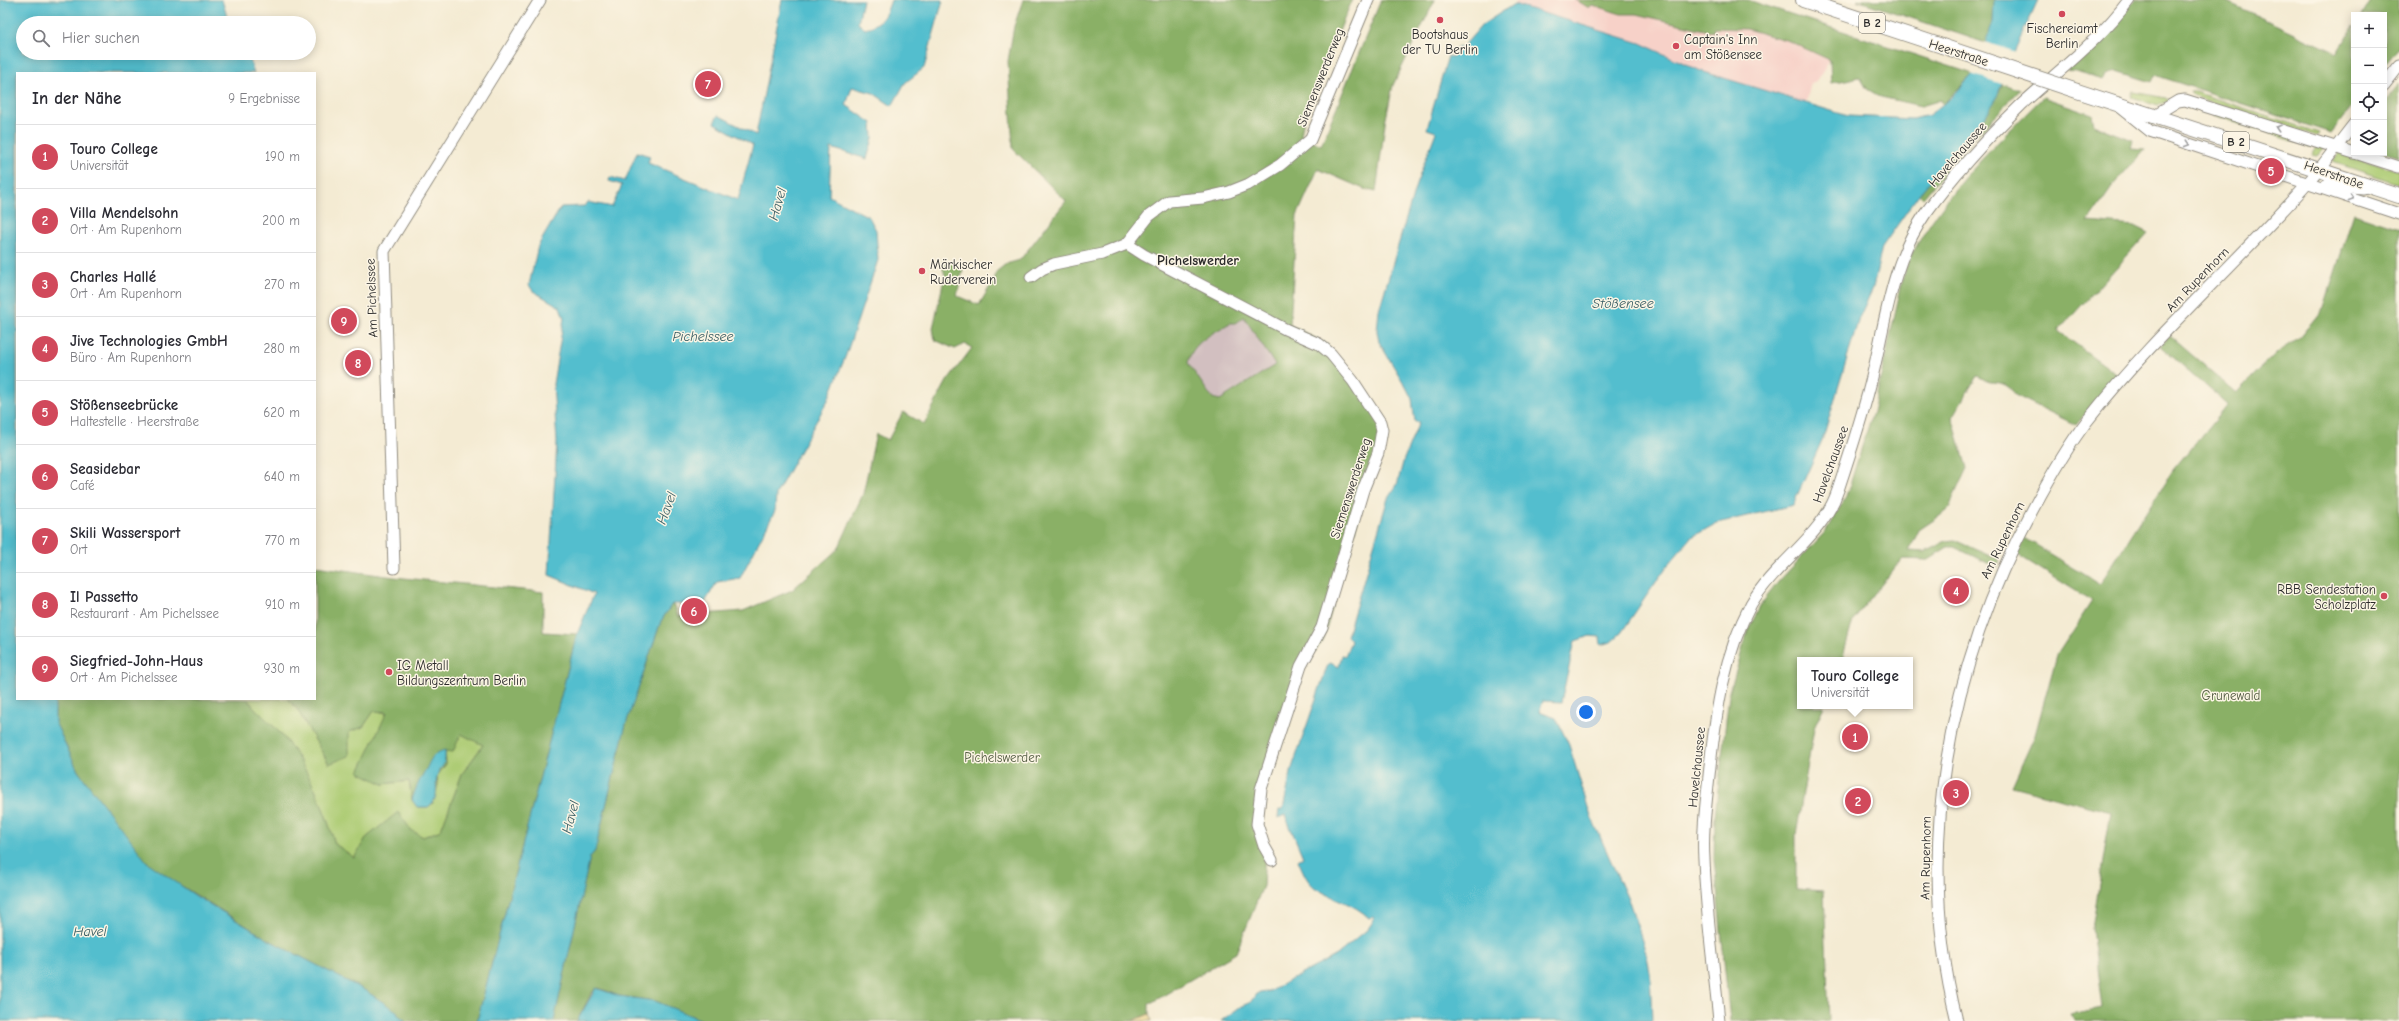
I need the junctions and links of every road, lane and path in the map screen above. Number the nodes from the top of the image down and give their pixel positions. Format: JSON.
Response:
{"nodes":[{"id":1,"x":540,"y":0,"type":"edge"},
{"id":2,"x":1368,"y":0,"type":"edge"},
{"id":3,"x":1803,"y":0,"type":"edge"},
{"id":4,"x":2129,"y":0,"type":"edge"},
{"id":5,"x":2399,"y":66,"type":"edge"},
{"id":6,"x":2385,"y":84,"type":"edge"},
{"id":7,"x":2116,"y":104,"type":"junction"},
{"id":8,"x":2153,"y":116,"type":"junction"},
{"id":9,"x":2351,"y":128,"type":"edge"},
{"id":10,"x":2336,"y":147,"type":"junction"},
{"id":11,"x":2351,"y":152,"type":"edge"},
{"id":12,"x":2364,"y":156,"type":"edge"},
{"id":13,"x":2399,"y":167,"type":"edge"},
{"id":14,"x":2319,"y":169,"type":"junction"},
{"id":15,"x":2308,"y":183,"type":"junction"},
{"id":16,"x":2378,"y":189,"type":"junction"},
{"id":17,"x":2399,"y":196,"type":"edge"},
{"id":18,"x":2399,"y":214,"type":"edge"},
{"id":19,"x":1127,"y":244,"type":"junction"},
{"id":20,"x":1031,"y":277,"type":"dead end"},
{"id":21,"x":394,"y":568,"type":"dead end"},
{"id":22,"x":1272,"y":860,"type":"dead end"},
{"id":23,"x":1719,"y":1021,"type":"edge"},
{"id":24,"x":1957,"y":1021,"type":"edge"}],
"edges":[{"from":1,"to":21,"type":"street","name":"Am Pichelssee"},
{"from":2,"to":19,"type":"street","name":"Siemenswerderweg"},
{"from":3,"to":7,"type":"main road","name":"Heerstraße","number":"B 2","bridge":true},
{"from":4,"to":23,"type":"street","name":"Havelchaussee"},
{"from":5,"to":6,"type":"street"},
{"from":7,"to":8,"type":"main road","name":"Heerstraße","number":"B 2"},
{"from":7,"to":15,"type":"street","name":"Heerstraße","one_way":true},
{"from":10,"to":8,"type":"street","name":"Heerstraße","one_way":true},
{"from":8,"to":14,"type":"main road","name":"Heerstraße","number":"B 2"},
{"from":9,"to":10,"type":"street","name":"Am Rupenhorn"},
{"from":10,"to":11,"type":"street","name":"Heerstraße"},
{"from":10,"to":14,"type":"street","name":"Am Rupenhorn"},
{"from":12,"to":13,"type":"street","name":"Heerstraße"},
{"from":14,"to":15,"type":"street","name":"Am Rupenhorn"},
{"from":14,"to":16,"type":"main road","name":"Heerstraße","number":"B 2"},
{"from":15,"to":16,"type":"street","name":"Heerstraße"},
{"from":15,"to":18,"type":"street","name":"Heerstraße","one_way":true},
{"from":15,"to":24,"type":"street","name":"Am Rupenhorn"},
{"from":16,"to":17,"type":"main road","name":"Heerstraße","number":"B 2"},
{"from":19,"to":20,"type":"street","name":"Siemenswerderweg"},
{"from":19,"to":22,"type":"street","name":"Siemenswerderweg"}]}
